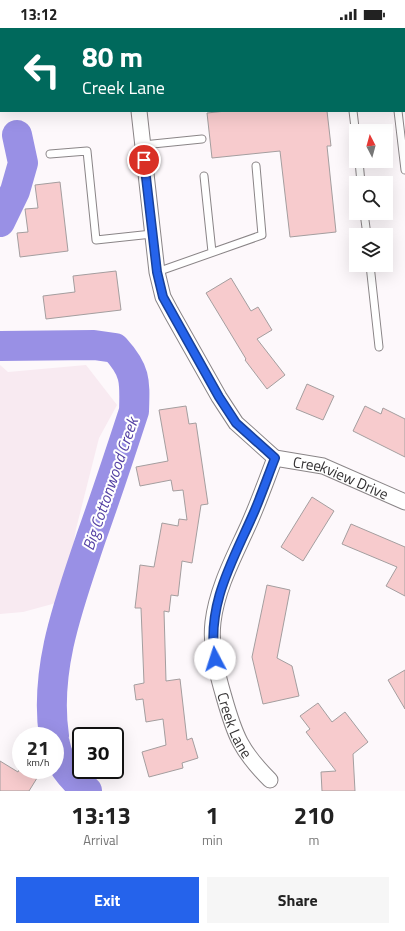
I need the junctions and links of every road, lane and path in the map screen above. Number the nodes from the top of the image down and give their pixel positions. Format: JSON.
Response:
{"nodes":[{"id":1,"x":139,"y":112,"type":"edge"},
{"id":2,"x":353,"y":112,"type":"edge"},
{"id":3,"x":398,"y":112,"type":"edge"},
{"id":4,"x":355,"y":124,"type":"edge"},
{"id":5,"x":202,"y":139,"type":"dead end"},
{"id":6,"x":143,"y":145,"type":"junction"},
{"id":7,"x":50,"y":154,"type":"dead end"},
{"id":8,"x":256,"y":166,"type":"dead end"},
{"id":9,"x":405,"y":170,"type":"edge"},
{"id":10,"x":204,"y":176,"type":"dead end"},
{"id":11,"x":152,"y":234,"type":"junction"},
{"id":12,"x":212,"y":252,"type":"junction"},
{"id":13,"x":157,"y":272,"type":"junction"},
{"id":14,"x":371,"y":272,"type":"edge"},
{"id":15,"x":379,"y":347,"type":"dead end"},
{"id":16,"x":275,"y":458,"type":"junction"},
{"id":17,"x":405,"y":502,"type":"edge"},
{"id":18,"x":270,"y":780,"type":"dead end"}],
"edges":[{"from":1,"to":6,"type":"street"},
{"from":2,"to":4,"type":"lane"},
{"from":3,"to":9,"type":"lane"},
{"from":5,"to":6,"type":"lane"},
{"from":6,"to":11,"type":"street"},
{"from":7,"to":11,"type":"lane"},
{"from":8,"to":12,"type":"lane"},
{"from":10,"to":12,"type":"lane"},
{"from":11,"to":13,"type":"street"},
{"from":12,"to":13,"type":"lane"},
{"from":13,"to":16,"type":"street"},
{"from":14,"to":15,"type":"lane"},
{"from":16,"to":17,"type":"street","name":"Creekview Drive"},
{"from":16,"to":18,"type":"street","name":"Creek Lane"}]}
